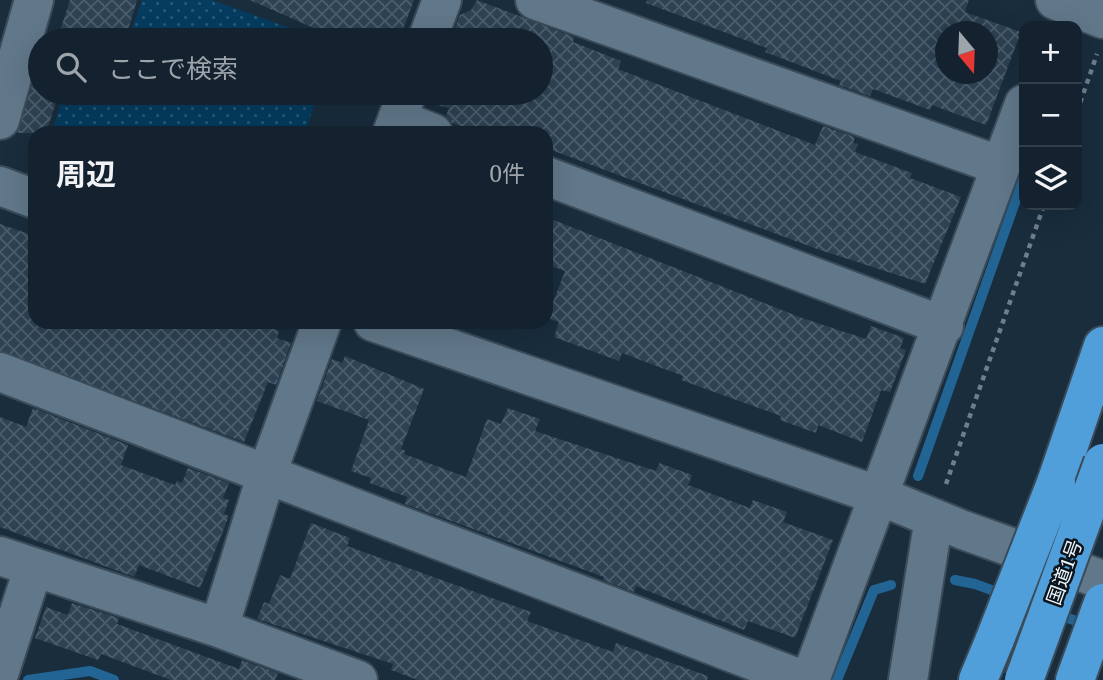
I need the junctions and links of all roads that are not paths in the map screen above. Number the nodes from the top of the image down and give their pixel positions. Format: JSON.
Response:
{"nodes":[{"id":1,"x":34,"y":0,"type":"edge"},
{"id":2,"x":442,"y":0,"type":"edge"},
{"id":3,"x":535,"y":0,"type":"edge"},
{"id":4,"x":1058,"y":7,"type":"edge"},
{"id":5,"x":432,"y":28,"type":"edge"},
{"id":6,"x":1101,"y":34,"type":"edge"},
{"id":7,"x":399,"y":115,"type":"edge"},
{"id":8,"x":1019,"y":117,"type":"edge"},
{"id":9,"x":0,"y":120,"type":"edge"},
{"id":10,"x":420,"y":126,"type":"edge"},
{"id":11,"x":1001,"y":166,"type":"junction"},
{"id":12,"x":553,"y":179,"type":"edge"},
{"id":13,"x":0,"y":186,"type":"edge"},
{"id":14,"x":28,"y":196,"type":"edge"},
{"id":15,"x":944,"y":326,"type":"junction"},
{"id":16,"x":319,"y":329,"type":"edge"},
{"id":17,"x":393,"y":329,"type":"edge"},
{"id":18,"x":1103,"y":346,"type":"edge"},
{"id":19,"x":0,"y":372,"type":"edge"},
{"id":20,"x":1103,"y":463,"type":"edge"},
{"id":21,"x":266,"y":477,"type":"junction"},
{"id":22,"x":877,"y":495,"type":"junction"},
{"id":23,"x":934,"y":518,"type":"junction"},
{"id":24,"x":16,"y":563,"type":"edge"},
{"id":25,"x":1103,"y":580,"type":"edge"},
{"id":26,"x":1103,"y":603,"type":"edge"},
{"id":27,"x":219,"y":628,"type":"junction"},
{"id":28,"x":0,"y":671,"type":"edge"},
{"id":29,"x":358,"y":680,"type":"edge"},
{"id":30,"x":803,"y":680,"type":"edge"},
{"id":31,"x":810,"y":680,"type":"edge"},
{"id":32,"x":908,"y":680,"type":"edge"},
{"id":33,"x":978,"y":680,"type":"edge"},
{"id":34,"x":1024,"y":680,"type":"edge"},
{"id":35,"x":1075,"y":680,"type":"edge"}],
"edges":[{"from":1,"to":9,"type":"street"},
{"from":2,"to":5,"type":"street"},
{"from":3,"to":11,"type":"street"},
{"from":4,"to":6,"type":"street"},
{"from":7,"to":10,"type":"street"},
{"from":8,"to":11,"type":"street"},
{"from":11,"to":15,"type":"street"},
{"from":12,"to":15,"type":"street"},
{"from":13,"to":14,"type":"street"},
{"from":15,"to":22,"type":"street"},
{"from":16,"to":21,"type":"street"},
{"from":17,"to":22,"type":"street"},
{"from":18,"to":33,"type":"highway","bridge":true},
{"from":19,"to":21,"type":"street"},
{"from":20,"to":34,"type":"highway","name":"国道1号","bridge":true},
{"from":21,"to":27,"type":"street"},
{"from":21,"to":30,"type":"street"},
{"from":22,"to":23,"type":"street"},
{"from":22,"to":31,"type":"street"},
{"from":23,"to":25,"type":"street"},
{"from":23,"to":32,"type":"street"},
{"from":24,"to":27,"type":"street"},
{"from":24,"to":28,"type":"street"},
{"from":26,"to":35,"type":"highway"},
{"from":27,"to":29,"type":"street"}]}
